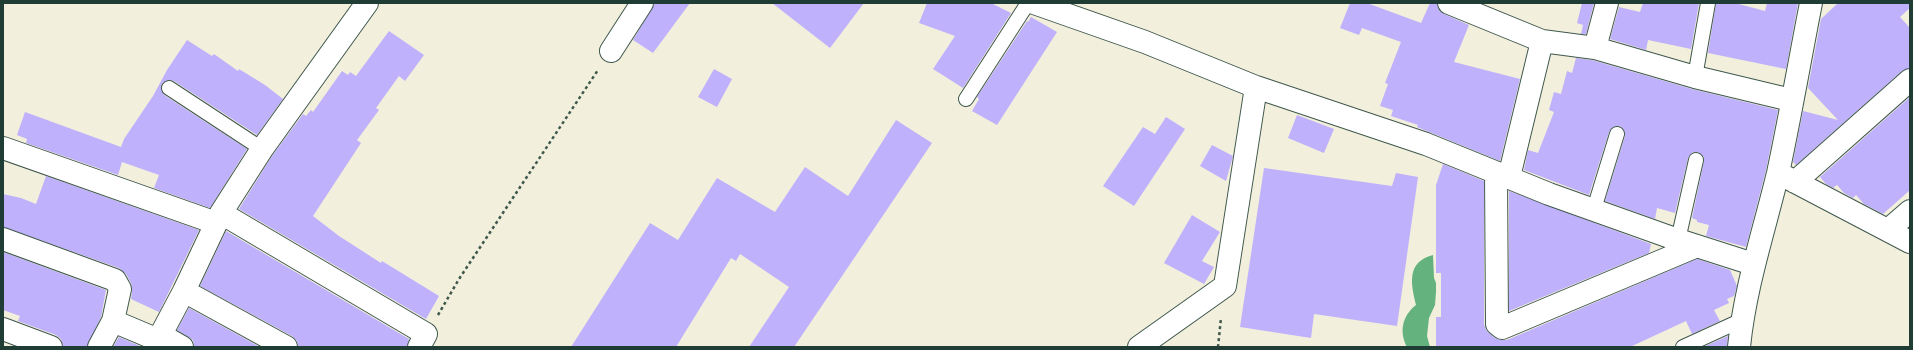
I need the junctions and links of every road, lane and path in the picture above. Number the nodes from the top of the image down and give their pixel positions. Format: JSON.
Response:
{"nodes":[{"id":1,"x":367,"y":3,"type":"edge"},
{"id":2,"x":642,"y":3,"type":"edge"},
{"id":3,"x":1028,"y":3,"type":"edge"},
{"id":4,"x":1034,"y":3,"type":"edge"},
{"id":5,"x":1607,"y":3,"type":"edge"},
{"id":6,"x":1708,"y":3,"type":"edge"},
{"id":7,"x":1811,"y":3,"type":"edge"},
{"id":8,"x":1458,"y":5,"type":"edge"},
{"id":9,"x":1542,"y":41,"type":"junction"},
{"id":10,"x":1595,"y":48,"type":"junction"},
{"id":11,"x":611,"y":51,"type":"joint"},
{"id":12,"x":1695,"y":77,"type":"junction"},
{"id":13,"x":1910,"y":80,"type":"edge"},
{"id":14,"x":1256,"y":86,"type":"junction"},
{"id":15,"x":169,"y":88,"type":"dead end"},
{"id":16,"x":966,"y":99,"type":"dead end"},
{"id":17,"x":1791,"y":100,"type":"junction"},
{"id":18,"x":1617,"y":134,"type":"dead end"},
{"id":19,"x":3,"y":148,"type":"edge"},
{"id":20,"x":262,"y":149,"type":"junction"},
{"id":21,"x":1696,"y":160,"type":"dead end"},
{"id":22,"x":1503,"y":175,"type":"junction"},
{"id":23,"x":1787,"y":177,"type":"junction"},
{"id":24,"x":1594,"y":210,"type":"junction"},
{"id":25,"x":1910,"y":211,"type":"edge"},
{"id":26,"x":219,"y":218,"type":"junction"},
{"id":27,"x":1888,"y":230,"type":"junction"},
{"id":28,"x":3,"y":238,"type":"edge"},
{"id":29,"x":1910,"y":242,"type":"edge"},
{"id":30,"x":1687,"y":243,"type":"junction"},
{"id":31,"x":1753,"y":264,"type":"junction"},
{"id":32,"x":184,"y":291,"type":"junction"},
{"id":33,"x":113,"y":320,"type":"junction"},
{"id":34,"x":1742,"y":320,"type":"junction"},
{"id":35,"x":3,"y":329,"type":"edge"},
{"id":36,"x":161,"y":335,"type":"junction"},
{"id":37,"x":423,"y":340,"type":"edge"},
{"id":38,"x":51,"y":347,"type":"edge"},
{"id":39,"x":99,"y":347,"type":"edge"},
{"id":40,"x":182,"y":347,"type":"edge"},
{"id":41,"x":286,"y":347,"type":"edge"},
{"id":42,"x":1139,"y":347,"type":"edge"},
{"id":43,"x":1683,"y":347,"type":"edge"},
{"id":44,"x":1739,"y":347,"type":"edge"}],
"edges":[{"from":1,"to":20,"type":"street"},
{"from":2,"to":11,"type":"street"},
{"from":3,"to":16,"type":"lane"},
{"from":4,"to":14,"type":"street"},
{"from":5,"to":10,"type":"street"},
{"from":6,"to":12,"type":"lane"},
{"from":7,"to":17,"type":"street"},
{"from":8,"to":9,"type":"street"},
{"from":9,"to":10,"type":"street"},
{"from":9,"to":22,"type":"street"},
{"from":10,"to":12,"type":"street"},
{"from":11,"to":37,"type":"path"},
{"from":12,"to":17,"type":"street"},
{"from":13,"to":23,"type":"street"},
{"from":14,"to":22,"type":"street"},
{"from":14,"to":42,"type":"street"},
{"from":15,"to":20,"type":"lane"},
{"from":17,"to":23,"type":"street"},
{"from":18,"to":24,"type":"lane"},
{"from":19,"to":26,"type":"street"},
{"from":20,"to":26,"type":"street"},
{"from":21,"to":30,"type":"lane"},
{"from":22,"to":24,"type":"street"},
{"from":22,"to":30,"type":"street"},
{"from":23,"to":27,"type":"street"},
{"from":23,"to":31,"type":"street"},
{"from":24,"to":30,"type":"street"},
{"from":25,"to":27,"type":"street"},
{"from":26,"to":32,"type":"street"},
{"from":26,"to":37,"type":"street"},
{"from":27,"to":29,"type":"street"},
{"from":28,"to":33,"type":"street"},
{"from":30,"to":31,"type":"street"},
{"from":31,"to":34,"type":"street"},
{"from":32,"to":36,"type":"street"},
{"from":32,"to":41,"type":"street"},
{"from":33,"to":36,"type":"street"},
{"from":33,"to":39,"type":"street"},
{"from":34,"to":43,"type":"lane"},
{"from":34,"to":44,"type":"street"},
{"from":35,"to":38,"type":"street"},
{"from":36,"to":40,"type":"street"}]}
